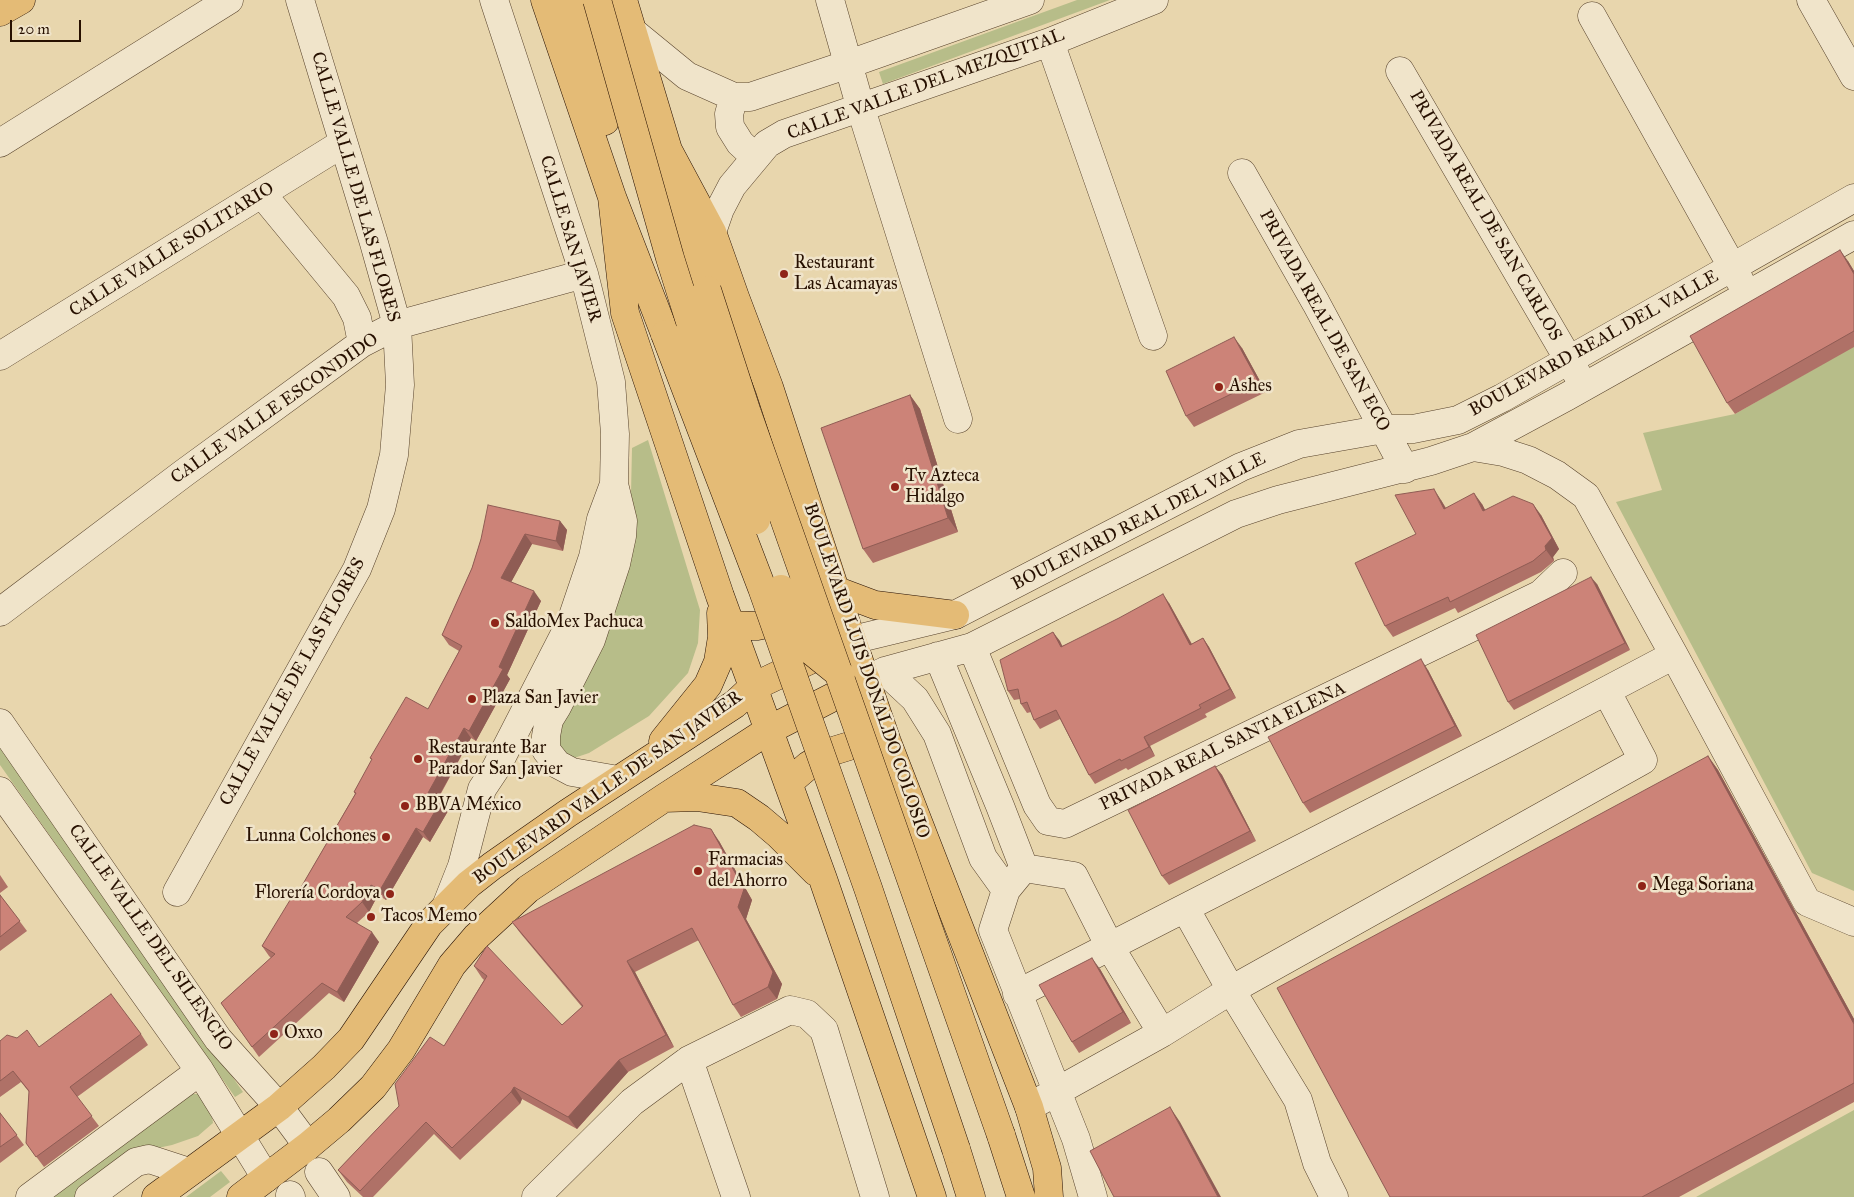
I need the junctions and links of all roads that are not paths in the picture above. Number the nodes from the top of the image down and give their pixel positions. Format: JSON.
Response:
{"nodes":[{"id":1,"x":21,"y":0,"type":"edge"},
{"id":2,"x":229,"y":0,"type":"edge"},
{"id":3,"x":300,"y":0,"type":"edge"},
{"id":4,"x":494,"y":0,"type":"edge"},
{"id":5,"x":545,"y":0,"type":"edge"},
{"id":6,"x":571,"y":0,"type":"edge"},
{"id":7,"x":597,"y":0,"type":"edge"},
{"id":8,"x":623,"y":0,"type":"edge"},
{"id":9,"x":830,"y":0,"type":"edge"},
{"id":10,"x":1030,"y":0,"type":"edge"},
{"id":11,"x":1154,"y":0,"type":"edge"},
{"id":12,"x":1811,"y":0,"type":"edge"},
{"id":13,"x":0,"y":12,"type":"edge"},
{"id":14,"x":1592,"y":16,"type":"dead end"},
{"id":15,"x":632,"y":31,"type":"junction"},
{"id":16,"x":1050,"y":42,"type":"junction"},
{"id":17,"x":849,"y":64,"type":"junction"},
{"id":18,"x":1400,"y":71,"type":"dead end"},
{"id":19,"x":1854,"y":76,"type":"edge"},
{"id":20,"x":766,"y":92,"type":"junction"},
{"id":21,"x":734,"y":98,"type":"junction"},
{"id":22,"x":861,"y":109,"type":"junction"},
{"id":23,"x":784,"y":134,"type":"junction"},
{"id":24,"x":0,"y":143,"type":"edge"},
{"id":25,"x":343,"y":144,"type":"junction"},
{"id":26,"x":668,"y":150,"type":"junction"},
{"id":27,"x":755,"y":157,"type":"junction"},
{"id":28,"x":600,"y":158,"type":"junction"},
{"id":29,"x":1242,"y":173,"type":"dead end"},
{"id":30,"x":262,"y":194,"type":"junction"},
{"id":31,"x":612,"y":197,"type":"junction"},
{"id":32,"x":1854,"y":198,"type":"edge"},
{"id":33,"x":712,"y":232,"type":"junction"},
{"id":34,"x":1854,"y":235,"type":"edge"},
{"id":35,"x":1732,"y":266,"type":"junction"},
{"id":36,"x":584,"y":274,"type":"junction"},
{"id":37,"x":1748,"y":293,"type":"junction"},
{"id":38,"x":396,"y":325,"type":"junction"},
{"id":39,"x":1153,"y":336,"type":"dead end"},
{"id":40,"x":362,"y":343,"type":"junction"},
{"id":41,"x":0,"y":356,"type":"edge"},
{"id":42,"x":1569,"y":360,"type":"junction"},
{"id":43,"x":1584,"y":386,"type":"junction"},
{"id":44,"x":958,"y":419,"type":"dead end"},
{"id":45,"x":1458,"y":420,"type":"junction"},
{"id":46,"x":1384,"y":429,"type":"junction"},
{"id":47,"x":1473,"y":447,"type":"junction"},
{"id":48,"x":1405,"y":469,"type":"junction"},
{"id":49,"x":1562,"y":573,"type":"dead end"},
{"id":50,"x":834,"y":587,"type":"junction"},
{"id":51,"x":720,"y":596,"type":"junction"},
{"id":52,"x":0,"y":612,"type":"edge"},
{"id":53,"x":955,"y":615,"type":"junction"},
{"id":54,"x":732,"y":625,"type":"junction"},
{"id":55,"x":583,"y":626,"type":"junction"},
{"id":56,"x":852,"y":640,"type":"junction"},
{"id":57,"x":972,"y":648,"type":"junction"},
{"id":58,"x":1674,"y":655,"type":"junction"},
{"id":59,"x":938,"y":656,"type":"junction"},
{"id":60,"x":864,"y":676,"type":"junction"},
{"id":61,"x":753,"y":687,"type":"junction"},
{"id":62,"x":1607,"y":692,"type":"junction"},
{"id":63,"x":0,"y":723,"type":"edge"},
{"id":64,"x":769,"y":730,"type":"junction"},
{"id":65,"x":887,"y":742,"type":"junction"},
{"id":66,"x":546,"y":750,"type":"junction"},
{"id":67,"x":644,"y":764,"type":"junction"},
{"id":68,"x":496,"y":768,"type":"junction"},
{"id":69,"x":618,"y":780,"type":"junction"},
{"id":70,"x":788,"y":783,"type":"junction"},
{"id":71,"x":0,"y":791,"type":"edge"},
{"id":72,"x":664,"y":798,"type":"junction"},
{"id":73,"x":1024,"y":868,"type":"junction"},
{"id":74,"x":823,"y":880,"type":"junction"},
{"id":75,"x":1006,"y":890,"type":"junction"},
{"id":76,"x":176,"y":892,"type":"dead end"},
{"id":77,"x":447,"y":904,"type":"junction"},
{"id":78,"x":1186,"y":908,"type":"junction"},
{"id":79,"x":1854,"y":922,"type":"edge"},
{"id":80,"x":1110,"y":947,"type":"junction"},
{"id":81,"x":1231,"y":990,"type":"junction"},
{"id":82,"x":1017,"y":994,"type":"junction"},
{"id":83,"x":1162,"y":1033,"type":"junction"},
{"id":84,"x":688,"y":1060,"type":"junction"},
{"id":85,"x":200,"y":1071,"type":"junction"},
{"id":86,"x":1057,"y":1092,"type":"junction"},
{"id":87,"x":279,"y":1107,"type":"junction"},
{"id":88,"x":1029,"y":1107,"type":"junction"},
{"id":89,"x":240,"y":1136,"type":"junction"},
{"id":90,"x":308,"y":1146,"type":"junction"},
{"id":91,"x":189,"y":1172,"type":"junction"},
{"id":92,"x":319,"y":1172,"type":"dead end"},
{"id":93,"x":266,"y":1178,"type":"junction"},
{"id":94,"x":30,"y":1197,"type":"edge"},
{"id":95,"x":89,"y":1197,"type":"edge"},
{"id":96,"x":156,"y":1197,"type":"edge"},
{"id":97,"x":241,"y":1197,"type":"edge"},
{"id":98,"x":336,"y":1197,"type":"edge"},
{"id":99,"x":536,"y":1197,"type":"edge"},
{"id":100,"x":736,"y":1197,"type":"edge"},
{"id":101,"x":875,"y":1197,"type":"edge"},
{"id":102,"x":932,"y":1197,"type":"edge"},
{"id":103,"x":971,"y":1197,"type":"edge"},
{"id":104,"x":1022,"y":1197,"type":"edge"},
{"id":105,"x":1049,"y":1197,"type":"edge"},
{"id":106,"x":1093,"y":1197,"type":"edge"},
{"id":107,"x":1334,"y":1197,"type":"edge"}],
"edges":[{"from":1,"to":13,"type":"main road"},
{"from":2,"to":24,"type":"street"},
{"from":3,"to":25,"type":"street","name":"CALLE VALLE DE LAS FLORES"},
{"from":4,"to":36,"type":"street","name":"CALLE SAN JAVIER"},
{"from":5,"to":28,"type":"main road"},
{"from":6,"to":28,"type":"main road"},
{"from":7,"to":60,"type":"main road","bridge":true},
{"from":8,"to":15,"type":"main road","name":"BOULEVARD LUIS DONALDO COLOSIO"},
{"from":9,"to":17,"type":"street"},
{"from":10,"to":17,"type":"street"},
{"from":11,"to":16,"type":"street","name":"CALLE VALLE DEL MEZQUITAL"},
{"from":12,"to":19,"type":"street"},
{"from":14,"to":35,"type":"street"},
{"from":15,"to":21,"type":"street"},
{"from":15,"to":26,"type":"main road","name":"BOULEVARD LUIS DONALDO COLOSIO"},
{"from":16,"to":22,"type":"street","name":"CALLE VALLE DEL MEZQUITAL"},
{"from":16,"to":39,"type":"street"},
{"from":17,"to":20,"type":"street"},
{"from":17,"to":22,"type":"street"},
{"from":18,"to":42,"type":"street","name":"PRIVADA REAL DE SAN CARLOS"},
{"from":20,"to":21,"type":"street"},
{"from":20,"to":23,"type":"street"},
{"from":21,"to":27,"type":"street"},
{"from":22,"to":23,"type":"street","name":"CALLE VALLE DEL MEZQUITAL"},
{"from":22,"to":44,"type":"street"},
{"from":23,"to":27,"type":"street","name":"CALLE VALLE DEL MEZQUITAL"},
{"from":25,"to":30,"type":"street","name":"CALLE VALLE SOLITARIO"},
{"from":25,"to":38,"type":"street","name":"CALLE VALLE DE LAS FLORES"},
{"from":26,"to":33,"type":"main road","name":"BOULEVARD LUIS DONALDO COLOSIO"},
{"from":26,"to":60,"type":"main road","name":"BOULEVARD LUIS DONALDO COLOSIO","bridge":true},
{"from":27,"to":33,"type":"street","name":"CALLE VALLE DEL MEZQUITAL"},
{"from":28,"to":31,"type":"main road"},
{"from":29,"to":46,"type":"street","name":"PRIVADA REAL DE SAN ECO"},
{"from":30,"to":40,"type":"street","name":"CALLE VALLE DE LAS FLORES"},
{"from":30,"to":41,"type":"street","name":"CALLE VALLE SOLITARIO"},
{"from":31,"to":51,"type":"main road"},
{"from":31,"to":103,"type":"main road","bridge":true},
{"from":32,"to":35,"type":"street","name":"BOULEVARD REAL DEL VALLE"},
{"from":33,"to":50,"type":"main road","name":"BOULEVARD LUIS DONALDO COLOSIO"},
{"from":34,"to":37,"type":"street","name":"BOULEVARD REAL DEL VALLE"},
{"from":35,"to":37,"type":"street"},
{"from":35,"to":42,"type":"street","name":"BOULEVARD REAL DEL VALLE"},
{"from":36,"to":38,"type":"street","name":"CALLE VALLE ESCONDIDO"},
{"from":36,"to":55,"type":"street","name":"CALLE SAN JAVIER"},
{"from":37,"to":43,"type":"street","name":"BOULEVARD REAL DEL VALLE"},
{"from":38,"to":40,"type":"street","name":"CALLE VALLE ESCONDIDO"},
{"from":38,"to":76,"type":"street","name":"CALLE VALLE DE LAS FLORES"},
{"from":40,"to":52,"type":"street","name":"CALLE VALLE ESCONDIDO"},
{"from":42,"to":43,"type":"street","name":"PRIVADA REAL DE SAN CARLOS"},
{"from":42,"to":45,"type":"street","name":"BOULEVARD REAL DEL VALLE"},
{"from":43,"to":47,"type":"street","name":"BOULEVARD REAL DEL VALLE"},
{"from":45,"to":46,"type":"street","name":"BOULEVARD REAL DEL VALLE"},
{"from":45,"to":47,"type":"street"},
{"from":46,"to":48,"type":"street","name":"PRIVADA REAL DE SAN ECO"},
{"from":46,"to":53,"type":"street","name":"BOULEVARD REAL DEL VALLE"},
{"from":47,"to":48,"type":"street","name":"BOULEVARD REAL DEL VALLE"},
{"from":47,"to":58,"type":"street"},
{"from":48,"to":57,"type":"street","name":"BOULEVARD REAL DEL VALLE"},
{"from":49,"to":57,"type":"street","name":"PRIVADA REAL SANTA ELENA"},
{"from":50,"to":53,"type":"main road"},
{"from":50,"to":54,"type":"main road"},
{"from":50,"to":56,"type":"main road","name":"BOULEVARD LUIS DONALDO COLOSIO"},
{"from":51,"to":54,"type":"main road"},
{"from":51,"to":67,"type":"main road"},
{"from":53,"to":56,"type":"street","name":"BOULEVARD REAL DEL VALLE"},
{"from":54,"to":61,"type":"main road"},
{"from":55,"to":66,"type":"street","name":"CALLE SAN JAVIER"},
{"from":55,"to":68,"type":"street","name":"CALLE SAN JAVIER"},
{"from":56,"to":60,"type":"main road","name":"BOULEVARD LUIS DONALDO COLOSIO"},
{"from":56,"to":61,"type":"main road","name":"BOULEVARD VALLE DE SAN JAVIER"},
{"from":57,"to":59,"type":"street","name":"BOULEVARD REAL DEL VALLE"},
{"from":58,"to":62,"type":"street"},
{"from":58,"to":79,"type":"street"},
{"from":59,"to":60,"type":"street","name":"BOULEVARD REAL DEL VALLE"},
{"from":59,"to":73,"type":"street"},
{"from":60,"to":64,"type":"main road","name":"BOULEVARD VALLE DE SAN JAVIER"},
{"from":60,"to":65,"type":"main road","name":"BOULEVARD LUIS DONALDO COLOSIO"},
{"from":60,"to":75,"type":"street"},
{"from":60,"to":104,"type":"main road","name":"BOULEVARD LUIS DONALDO COLOSIO","bridge":true},
{"from":61,"to":64,"type":"main road"},
{"from":61,"to":67,"type":"main road","name":"BOULEVARD VALLE DE SAN JAVIER"},
{"from":62,"to":78,"type":"street"},
{"from":62,"to":81,"type":"street"},
{"from":63,"to":87,"type":"street","name":"CALLE VALLE DEL SILENCIO"},
{"from":64,"to":70,"type":"main road"},
{"from":64,"to":72,"type":"main road","name":"BOULEVARD VALLE DE SAN JAVIER"},
{"from":65,"to":70,"type":"main road"},
{"from":65,"to":88,"type":"main road","name":"BOULEVARD LUIS DONALDO COLOSIO"},
{"from":66,"to":68,"type":"street","name":"CALLE SAN JAVIER"},
{"from":66,"to":69,"type":"street"},
{"from":67,"to":69,"type":"main road","name":"BOULEVARD VALLE DE SAN JAVIER"},
{"from":68,"to":77,"type":"street","name":"CALLE SAN JAVIER"},
{"from":69,"to":77,"type":"main road","name":"BOULEVARD VALLE DE SAN JAVIER"},
{"from":70,"to":74,"type":"main road"},
{"from":71,"to":85,"type":"street","name":"CALLE VALLE DEL SILENCIO"},
{"from":72,"to":74,"type":"main road"},
{"from":72,"to":90,"type":"main road","name":"BOULEVARD VALLE DE SAN JAVIER"},
{"from":73,"to":75,"type":"street"},
{"from":73,"to":80,"type":"street"},
{"from":74,"to":102,"type":"main road"},
{"from":75,"to":82,"type":"street"},
{"from":77,"to":87,"type":"main road","name":"BOULEVARD VALLE DE SAN JAVIER"},
{"from":78,"to":80,"type":"street"},
{"from":78,"to":81,"type":"street"},
{"from":80,"to":82,"type":"street"},
{"from":80,"to":83,"type":"street"},
{"from":81,"to":83,"type":"street"},
{"from":81,"to":107,"type":"street"},
{"from":82,"to":86,"type":"street"},
{"from":83,"to":86,"type":"street"},
{"from":84,"to":99,"type":"street"},
{"from":84,"to":100,"type":"street"},
{"from":84,"to":101,"type":"street"},
{"from":85,"to":89,"type":"street","name":"CALLE VALLE DEL SILENCIO"},
{"from":85,"to":94,"type":"street"},
{"from":86,"to":88,"type":"street"},
{"from":86,"to":106,"type":"street"},
{"from":87,"to":89,"type":"main road","name":"BOULEVARD VALLE DE SAN JAVIER"},
{"from":87,"to":90,"type":"street","name":"CALLE VALLE DEL SILENCIO"},
{"from":88,"to":105,"type":"main road","name":"BOULEVARD LUIS DONALDO COLOSIO"},
{"from":89,"to":91,"type":"main road","name":"BOULEVARD VALLE DE SAN JAVIER"},
{"from":89,"to":93,"type":"street","name":"CALLE VALLE DEL SILENCIO"},
{"from":90,"to":93,"type":"main road","name":"BOULEVARD VALLE DE SAN JAVIER"},
{"from":91,"to":95,"type":"street"},
{"from":91,"to":96,"type":"main road","name":"BOULEVARD VALLE DE SAN JAVIER"},
{"from":92,"to":98,"type":"street"},
{"from":93,"to":97,"type":"main road","name":"BOULEVARD VALLE DE SAN JAVIER"}]}
